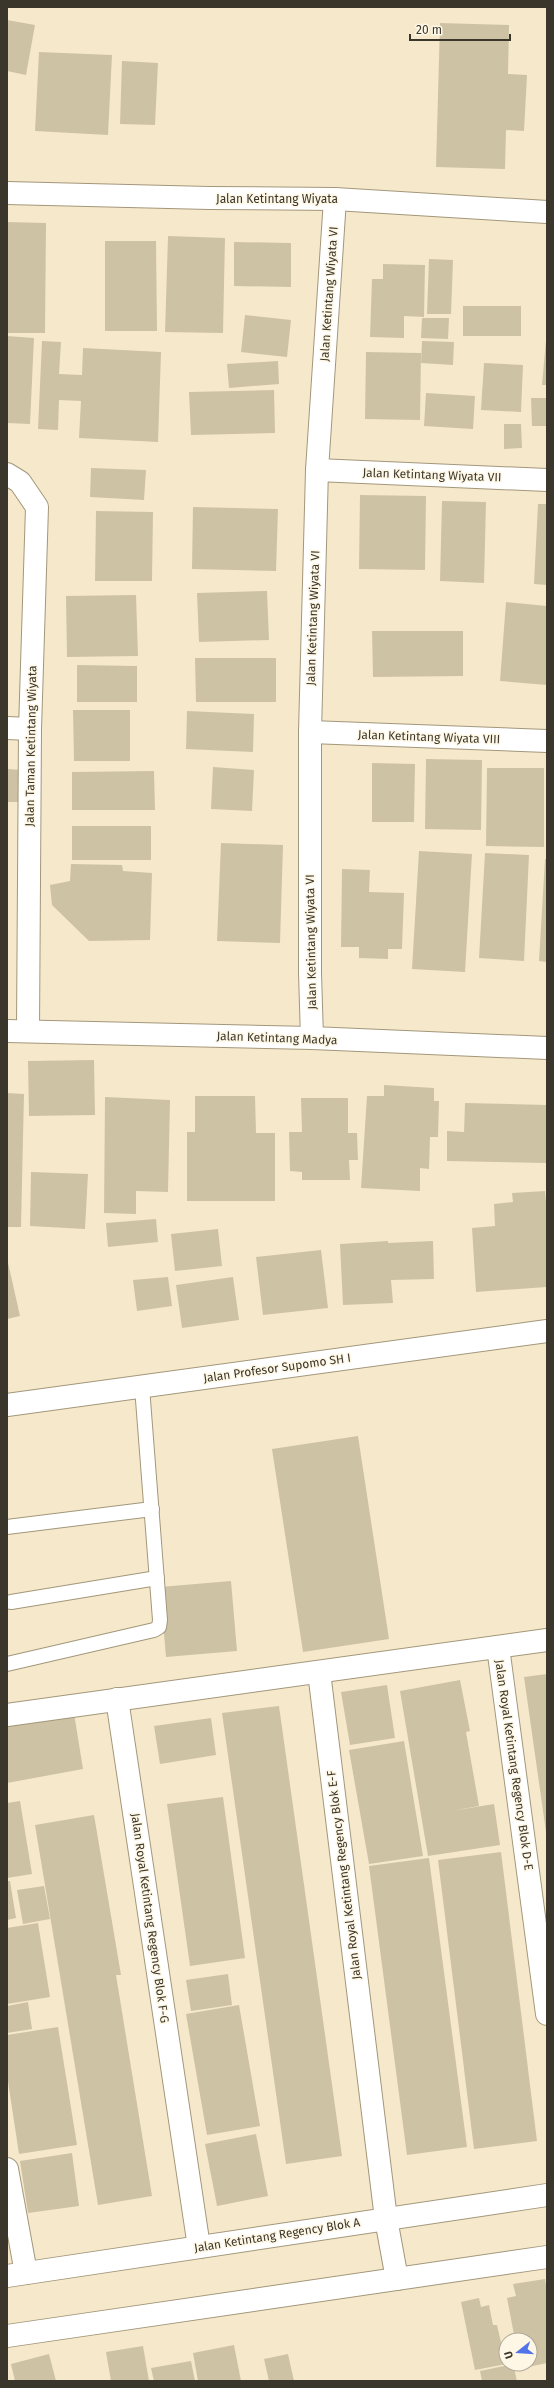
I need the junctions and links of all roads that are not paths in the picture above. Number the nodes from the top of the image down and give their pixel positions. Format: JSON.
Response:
{"nodes":[{"id":1,"x":7,"y":193,"type":"edge"},
{"id":2,"x":335,"y":199,"type":"junction"},
{"id":3,"x":547,"y":212,"type":"edge"},
{"id":4,"x":317,"y":470,"type":"junction"},
{"id":5,"x":7,"y":474,"type":"edge"},
{"id":6,"x":547,"y":480,"type":"edge"},
{"id":7,"x":7,"y":728,"type":"edge"},
{"id":8,"x":30,"y":729,"type":"junction"},
{"id":9,"x":310,"y":732,"type":"junction"},
{"id":10,"x":547,"y":741,"type":"edge"},
{"id":11,"x":17,"y":1031,"type":"edge"},
{"id":12,"x":312,"y":1038,"type":"junction"},
{"id":13,"x":547,"y":1048,"type":"edge"},
{"id":14,"x":547,"y":1331,"type":"edge"},
{"id":15,"x":142,"y":1387,"type":"junction"},
{"id":16,"x":7,"y":1406,"type":"edge"},
{"id":17,"x":152,"y":1509,"type":"junction"},
{"id":18,"x":7,"y":1527,"type":"edge"},
{"id":19,"x":157,"y":1578,"type":"junction"},
{"id":20,"x":11,"y":1602,"type":"dead end"},
{"id":21,"x":547,"y":1640,"type":"edge"},
{"id":22,"x":498,"y":1647,"type":"junction"},
{"id":23,"x":7,"y":1664,"type":"edge"},
{"id":24,"x":319,"y":1672,"type":"junction"},
{"id":25,"x":117,"y":1699,"type":"junction"},
{"id":26,"x":7,"y":1715,"type":"edge"},
{"id":27,"x":547,"y":2014,"type":"edge"},
{"id":28,"x":7,"y":2169,"type":"edge"},
{"id":29,"x":547,"y":2195,"type":"edge"},
{"id":30,"x":386,"y":2219,"type":"junction"},
{"id":31,"x":199,"y":2247,"type":"junction"},
{"id":32,"x":547,"y":2257,"type":"edge"},
{"id":33,"x":16,"y":2275,"type":"edge"},
{"id":34,"x":397,"y":2279,"type":"junction"},
{"id":35,"x":7,"y":2336,"type":"edge"}],
"edges":[{"from":1,"to":2,"type":"street","name":"Jalan Ketintang Wiyata"},
{"from":2,"to":3,"type":"street","name":"Jalan Ketintang Wiyata"},
{"from":2,"to":4,"type":"street","name":"Jalan Ketintang Wiyata VI"},
{"from":4,"to":6,"type":"street","name":"Jalan Ketintang Wiyata VII"},
{"from":4,"to":9,"type":"street","name":"Jalan Ketintang Wiyata VI"},
{"from":5,"to":8,"type":"street","name":"Jalan Taman Ketintang Wiyata"},
{"from":7,"to":8,"type":"street"},
{"from":8,"to":11,"type":"street","name":"Jalan Taman Ketintang Wiyata"},
{"from":9,"to":10,"type":"street","name":"Jalan Ketintang Wiyata VIII"},
{"from":9,"to":12,"type":"street","name":"Jalan Ketintang Wiyata VI"},
{"from":11,"to":12,"type":"street","name":"Jalan Ketintang Madya"},
{"from":12,"to":13,"type":"street","name":"Jalan Ketintang Madya"},
{"from":14,"to":15,"type":"street","name":"Jalan Profesor Supomo SH I"},
{"from":15,"to":16,"type":"street","name":"Jalan Profesor Supomo SH I"},
{"from":15,"to":17,"type":"lane"},
{"from":17,"to":18,"type":"lane"},
{"from":17,"to":19,"type":"lane"},
{"from":19,"to":20,"type":"lane"},
{"from":19,"to":23,"type":"lane"},
{"from":21,"to":22,"type":"street"},
{"from":22,"to":24,"type":"street","name":"Jalan Royal Ketintang Regency Blok D-E"},
{"from":22,"to":27,"type":"street","name":"Jalan Royal Ketintang Regency Blok D-E"},
{"from":24,"to":25,"type":"street"},
{"from":24,"to":30,"type":"street","name":"Jalan Royal Ketintang Regency Blok E-F"},
{"from":25,"to":26,"type":"street"},
{"from":25,"to":31,"type":"street","name":"Jalan Royal Ketintang Regency Blok F-G"},
{"from":28,"to":33,"type":"street"},
{"from":29,"to":30,"type":"street","name":"Jalan Ketintang Regency Blok A"},
{"from":30,"to":31,"type":"street","name":"Jalan Ketintang Regency Blok A"},
{"from":30,"to":34,"type":"street","name":"Jalan Royal Ketintang Regency Blok E-F"},
{"from":31,"to":33,"type":"street","name":"Jalan Ketintang Regency Blok A"},
{"from":32,"to":34,"type":"street"},
{"from":34,"to":35,"type":"street"}]}
